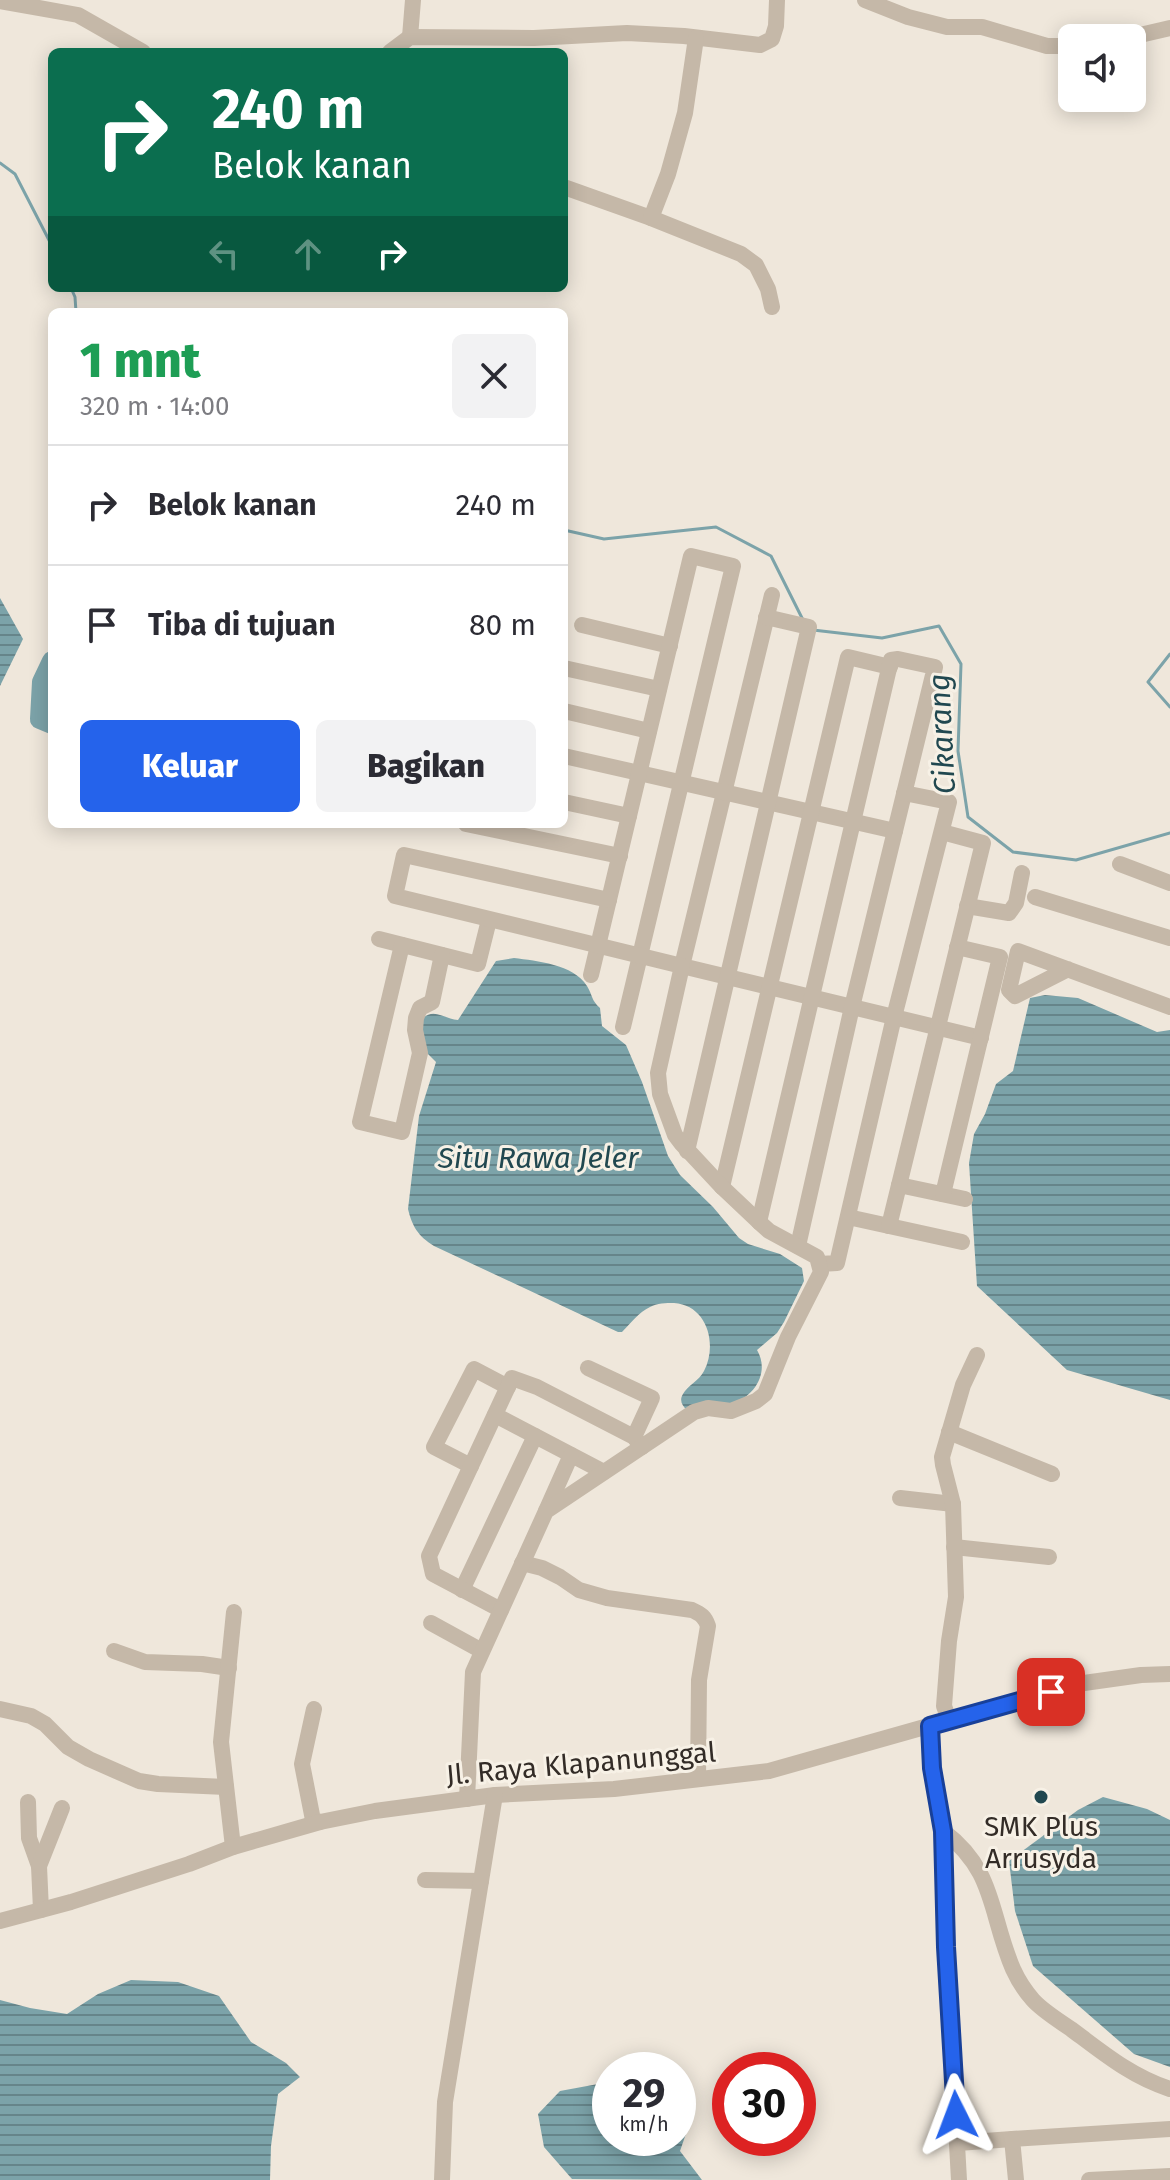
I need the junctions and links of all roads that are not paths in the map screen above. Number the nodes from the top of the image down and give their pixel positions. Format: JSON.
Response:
{"nodes":[{"id":1,"x":413,"y":0,"type":"edge"},
{"id":2,"x":777,"y":0,"type":"edge"},
{"id":3,"x":865,"y":0,"type":"edge"},
{"id":4,"x":0,"y":1,"type":"edge"},
{"id":5,"x":1170,"y":28,"type":"edge"},
{"id":6,"x":1146,"y":34,"type":"edge"},
{"id":7,"x":410,"y":37,"type":"junction"},
{"id":8,"x":696,"y":38,"type":"junction"},
{"id":9,"x":1058,"y":46,"type":"edge"},
{"id":10,"x":136,"y":48,"type":"edge"},
{"id":11,"x":395,"y":48,"type":"edge"},
{"id":12,"x":568,"y":188,"type":"edge"},
{"id":13,"x":651,"y":218,"type":"junction"},
{"id":14,"x":772,"y":307,"type":"dead end"},
{"id":15,"x":772,"y":595,"type":"dead end"},
{"id":16,"x":766,"y":617,"type":"junction"},
{"id":17,"x":582,"y":625,"type":"dead end"},
{"id":18,"x":670,"y":646,"type":"junction"},
{"id":19,"x":890,"y":667,"type":"junction"},
{"id":20,"x":568,"y":669,"type":"edge"},
{"id":21,"x":659,"y":689,"type":"junction"},
{"id":22,"x":568,"y":712,"type":"edge"},
{"id":23,"x":649,"y":731,"type":"junction"},
{"id":24,"x":568,"y":757,"type":"edge"},
{"id":25,"x":639,"y":773,"type":"junction"},
{"id":26,"x":681,"y":782,"type":"junction"},
{"id":27,"x":724,"y":792,"type":"junction"},
{"id":28,"x":904,"y":793,"type":"junction"},
{"id":29,"x":768,"y":802,"type":"junction"},
{"id":30,"x":568,"y":803,"type":"edge"},
{"id":31,"x":811,"y":812,"type":"junction"},
{"id":32,"x":629,"y":816,"type":"junction"},
{"id":33,"x":852,"y":822,"type":"junction"},
{"id":34,"x":485,"y":828,"type":"edge"},
{"id":35,"x":895,"y":831,"type":"junction"},
{"id":36,"x":942,"y":832,"type":"junction"},
{"id":37,"x":620,"y":856,"type":"junction"},
{"id":38,"x":1120,"y":864,"type":"dead end"},
{"id":39,"x":1022,"y":873,"type":"dead end"},
{"id":40,"x":1170,"y":883,"type":"edge"},
{"id":41,"x":1035,"y":897,"type":"dead end"},
{"id":42,"x":609,"y":900,"type":"junction"},
{"id":43,"x":967,"y":906,"type":"junction"},
{"id":44,"x":489,"y":920,"type":"junction"},
{"id":45,"x":1169,"y":933,"type":"edge"},
{"id":46,"x":379,"y":939,"type":"dead end"},
{"id":47,"x":402,"y":945,"type":"junction"},
{"id":48,"x":598,"y":946,"type":"junction"},
{"id":49,"x":957,"y":947,"type":"junction"},
{"id":50,"x":442,"y":955,"type":"junction"},
{"id":51,"x":640,"y":956,"type":"junction"},
{"id":52,"x":682,"y":966,"type":"junction"},
{"id":53,"x":1068,"y":969,"type":"dead end"},
{"id":54,"x":591,"y":975,"type":"dead end"},
{"id":55,"x":728,"y":977,"type":"junction"},
{"id":56,"x":769,"y":987,"type":"junction"},
{"id":57,"x":810,"y":997,"type":"junction"},
{"id":58,"x":852,"y":1007,"type":"junction"},
{"id":59,"x":1170,"y":1007,"type":"edge"},
{"id":60,"x":894,"y":1017,"type":"junction"},
{"id":61,"x":623,"y":1027,"type":"dead end"},
{"id":62,"x":938,"y":1028,"type":"junction"},
{"id":63,"x":981,"y":1038,"type":"junction"},
{"id":64,"x":687,"y":1151,"type":"junction"},
{"id":65,"x":899,"y":1185,"type":"junction"},
{"id":66,"x":722,"y":1187,"type":"junction"},
{"id":67,"x":943,"y":1194,"type":"junction"},
{"id":68,"x":965,"y":1199,"type":"dead end"},
{"id":69,"x":848,"y":1217,"type":"junction"},
{"id":70,"x":759,"y":1222,"type":"junction"},
{"id":71,"x":889,"y":1226,"type":"junction"},
{"id":72,"x":962,"y":1242,"type":"dead end"},
{"id":73,"x":798,"y":1246,"type":"junction"},
{"id":74,"x":820,"y":1264,"type":"junction"},
{"id":75,"x":977,"y":1355,"type":"dead end"},
{"id":76,"x":588,"y":1368,"type":"dead end"},
{"id":77,"x":508,"y":1387,"type":"junction"},
{"id":78,"x":495,"y":1415,"type":"junction"},
{"id":79,"x":949,"y":1432,"type":"junction"},
{"id":80,"x":535,"y":1436,"type":"junction"},
{"id":81,"x":638,"y":1442,"type":"junction"},
{"id":82,"x":571,"y":1455,"type":"junction"},
{"id":83,"x":471,"y":1466,"type":"junction"},
{"id":84,"x":604,"y":1472,"type":"junction"},
{"id":85,"x":1052,"y":1474,"type":"dead end"},
{"id":86,"x":900,"y":1498,"type":"dead end"},
{"id":87,"x":953,"y":1504,"type":"junction"},
{"id":88,"x":546,"y":1511,"type":"junction"},
{"id":89,"x":954,"y":1547,"type":"junction"},
{"id":90,"x":1049,"y":1557,"type":"dead end"},
{"id":91,"x":522,"y":1563,"type":"junction"},
{"id":92,"x":462,"y":1590,"type":"junction"},
{"id":93,"x":501,"y":1610,"type":"junction"},
{"id":94,"x":234,"y":1612,"type":"dead end"},
{"id":95,"x":431,"y":1623,"type":"dead end"},
{"id":96,"x":114,"y":1651,"type":"dead end"},
{"id":97,"x":482,"y":1651,"type":"junction"},
{"id":98,"x":229,"y":1668,"type":"junction"},
{"id":99,"x":1170,"y":1674,"type":"edge"},
{"id":100,"x":0,"y":1709,"type":"edge"},
{"id":101,"x":314,"y":1709,"type":"dead end"},
{"id":102,"x":949,"y":1720,"type":"junction"},
{"id":103,"x":930,"y":1726,"type":"junction"},
{"id":104,"x":698,"y":1779,"type":"junction"},
{"id":105,"x":226,"y":1787,"type":"junction"},
{"id":106,"x":495,"y":1795,"type":"junction"},
{"id":107,"x":467,"y":1799,"type":"junction"},
{"id":108,"x":28,"y":1802,"type":"dead end"},
{"id":109,"x":62,"y":1808,"type":"dead end"},
{"id":110,"x":320,"y":1822,"type":"junction"},
{"id":111,"x":943,"y":1831,"type":"junction"},
{"id":112,"x":233,"y":1847,"type":"junction"},
{"id":113,"x":39,"y":1866,"type":"junction"},
{"id":114,"x":425,"y":1880,"type":"dead end"},
{"id":115,"x":481,"y":1881,"type":"junction"},
{"id":116,"x":41,"y":1910,"type":"junction"},
{"id":117,"x":0,"y":1921,"type":"edge"},
{"id":118,"x":1170,"y":2089,"type":"edge"},
{"id":119,"x":1170,"y":2129,"type":"edge"},
{"id":120,"x":1012,"y":2139,"type":"junction"},
{"id":121,"x":958,"y":2143,"type":"junction"},
{"id":122,"x":1170,"y":2176,"type":"edge"},
{"id":123,"x":442,"y":2180,"type":"edge"},
{"id":124,"x":959,"y":2180,"type":"edge"},
{"id":125,"x":1016,"y":2180,"type":"edge"},
{"id":126,"x":1089,"y":2180,"type":"edge"}],
"edges":[{"from":1,"to":7,"type":"street"},
{"from":2,"to":8,"type":"street"},
{"from":3,"to":9,"type":"street"},
{"from":4,"to":10,"type":"street"},
{"from":5,"to":6,"type":"street"},
{"from":7,"to":8,"type":"street"},
{"from":7,"to":11,"type":"street"},
{"from":8,"to":13,"type":"street"},
{"from":12,"to":13,"type":"street"},
{"from":13,"to":14,"type":"street"},
{"from":15,"to":16,"type":"street"},
{"from":16,"to":27,"type":"street"},
{"from":16,"to":29,"type":"street"},
{"from":17,"to":18,"type":"street"},
{"from":18,"to":21,"type":"street"},
{"from":18,"to":26,"type":"street"},
{"from":19,"to":28,"type":"street"},
{"from":19,"to":31,"type":"street"},
{"from":19,"to":33,"type":"street"},
{"from":20,"to":21,"type":"street"},
{"from":21,"to":23,"type":"street"},
{"from":22,"to":23,"type":"street"},
{"from":23,"to":25,"type":"street"},
{"from":24,"to":25,"type":"street"},
{"from":25,"to":26,"type":"street"},
{"from":25,"to":32,"type":"street"},
{"from":26,"to":27,"type":"street"},
{"from":26,"to":51,"type":"street"},
{"from":27,"to":29,"type":"street"},
{"from":27,"to":52,"type":"street"},
{"from":28,"to":35,"type":"street"},
{"from":28,"to":36,"type":"street"},
{"from":29,"to":31,"type":"street"},
{"from":29,"to":55,"type":"street"},
{"from":30,"to":32,"type":"street"},
{"from":31,"to":33,"type":"street"},
{"from":31,"to":56,"type":"street"},
{"from":32,"to":37,"type":"street"},
{"from":33,"to":35,"type":"street"},
{"from":33,"to":57,"type":"street"},
{"from":34,"to":37,"type":"street"},
{"from":35,"to":58,"type":"street"},
{"from":36,"to":43,"type":"street"},
{"from":36,"to":60,"type":"street"},
{"from":37,"to":42,"type":"street"},
{"from":38,"to":40,"type":"street"},
{"from":39,"to":43,"type":"street"},
{"from":41,"to":45,"type":"street"},
{"from":42,"to":44,"type":"street"},
{"from":42,"to":48,"type":"street"},
{"from":43,"to":49,"type":"street"},
{"from":44,"to":48,"type":"street"},
{"from":44,"to":50,"type":"street"},
{"from":46,"to":47,"type":"street"},
{"from":47,"to":50,"type":"street"},
{"from":47,"to":50,"type":"street"},
{"from":48,"to":51,"type":"street"},
{"from":48,"to":54,"type":"street"},
{"from":49,"to":62,"type":"street"},
{"from":49,"to":63,"type":"street"},
{"from":51,"to":52,"type":"street"},
{"from":51,"to":61,"type":"street"},
{"from":52,"to":55,"type":"street"},
{"from":52,"to":64,"type":"street"},
{"from":53,"to":59,"type":"street"},
{"from":55,"to":56,"type":"street"},
{"from":55,"to":64,"type":"street"},
{"from":56,"to":57,"type":"street"},
{"from":56,"to":66,"type":"street"},
{"from":57,"to":58,"type":"street"},
{"from":57,"to":70,"type":"street"},
{"from":58,"to":60,"type":"street"},
{"from":58,"to":73,"type":"street"},
{"from":60,"to":62,"type":"street"},
{"from":60,"to":69,"type":"street"},
{"from":62,"to":63,"type":"street"},
{"from":62,"to":65,"type":"street"},
{"from":63,"to":67,"type":"street"},
{"from":64,"to":66,"type":"street"},
{"from":65,"to":67,"type":"street"},
{"from":65,"to":71,"type":"street"},
{"from":66,"to":70,"type":"street"},
{"from":67,"to":68,"type":"street"},
{"from":69,"to":71,"type":"street"},
{"from":69,"to":74,"type":"street"},
{"from":70,"to":73,"type":"street"},
{"from":71,"to":72,"type":"street"},
{"from":73,"to":74,"type":"street"},
{"from":74,"to":81,"type":"street"},
{"from":75,"to":79,"type":"street"},
{"from":76,"to":81,"type":"street"},
{"from":77,"to":78,"type":"street"},
{"from":77,"to":81,"type":"street"},
{"from":77,"to":83,"type":"street"},
{"from":78,"to":80,"type":"street"},
{"from":78,"to":83,"type":"street"},
{"from":79,"to":85,"type":"street"},
{"from":79,"to":87,"type":"street"},
{"from":80,"to":82,"type":"street"},
{"from":80,"to":92,"type":"street"},
{"from":81,"to":84,"type":"street"},
{"from":82,"to":84,"type":"street"},
{"from":82,"to":88,"type":"street"},
{"from":83,"to":92,"type":"street"},
{"from":84,"to":88,"type":"street"},
{"from":86,"to":87,"type":"street"},
{"from":87,"to":89,"type":"street"},
{"from":88,"to":91,"type":"street"},
{"from":89,"to":90,"type":"street"},
{"from":89,"to":102,"type":"street"},
{"from":91,"to":93,"type":"street"},
{"from":91,"to":104,"type":"street"},
{"from":92,"to":93,"type":"street"},
{"from":93,"to":97,"type":"street"},
{"from":94,"to":98,"type":"street"},
{"from":95,"to":97,"type":"street"},
{"from":96,"to":98,"type":"street"},
{"from":97,"to":107,"type":"street"},
{"from":98,"to":105,"type":"street"},
{"from":99,"to":102,"type":"street","name":"Jl. Raya Klapanunggal"},
{"from":100,"to":105,"type":"street"},
{"from":101,"to":110,"type":"street"},
{"from":102,"to":103,"type":"street","name":"Jl. Raya Klapanunggal"},
{"from":103,"to":104,"type":"street","name":"Jl. Raya Klapanunggal"},
{"from":103,"to":111,"type":"street"},
{"from":104,"to":106,"type":"street","name":"Jl. Raya Klapanunggal"},
{"from":105,"to":112,"type":"street"},
{"from":106,"to":107,"type":"street","name":"Jl. Raya Klapanunggal"},
{"from":106,"to":115,"type":"street"},
{"from":107,"to":110,"type":"street","name":"Jl. Raya Klapanunggal"},
{"from":108,"to":113,"type":"street"},
{"from":109,"to":113,"type":"street"},
{"from":110,"to":112,"type":"street","name":"Jl. Raya Klapanunggal"},
{"from":111,"to":118,"type":"street"},
{"from":111,"to":121,"type":"street"},
{"from":112,"to":116,"type":"street","name":"Jl. Raya Klapanunggal"},
{"from":113,"to":116,"type":"street"},
{"from":114,"to":115,"type":"street"},
{"from":115,"to":123,"type":"street"},
{"from":116,"to":117,"type":"street","name":"Jl. Raya Klapanunggal"},
{"from":119,"to":120,"type":"street"},
{"from":120,"to":121,"type":"street"},
{"from":120,"to":125,"type":"street"},
{"from":121,"to":124,"type":"street"},
{"from":122,"to":126,"type":"street"}]}
